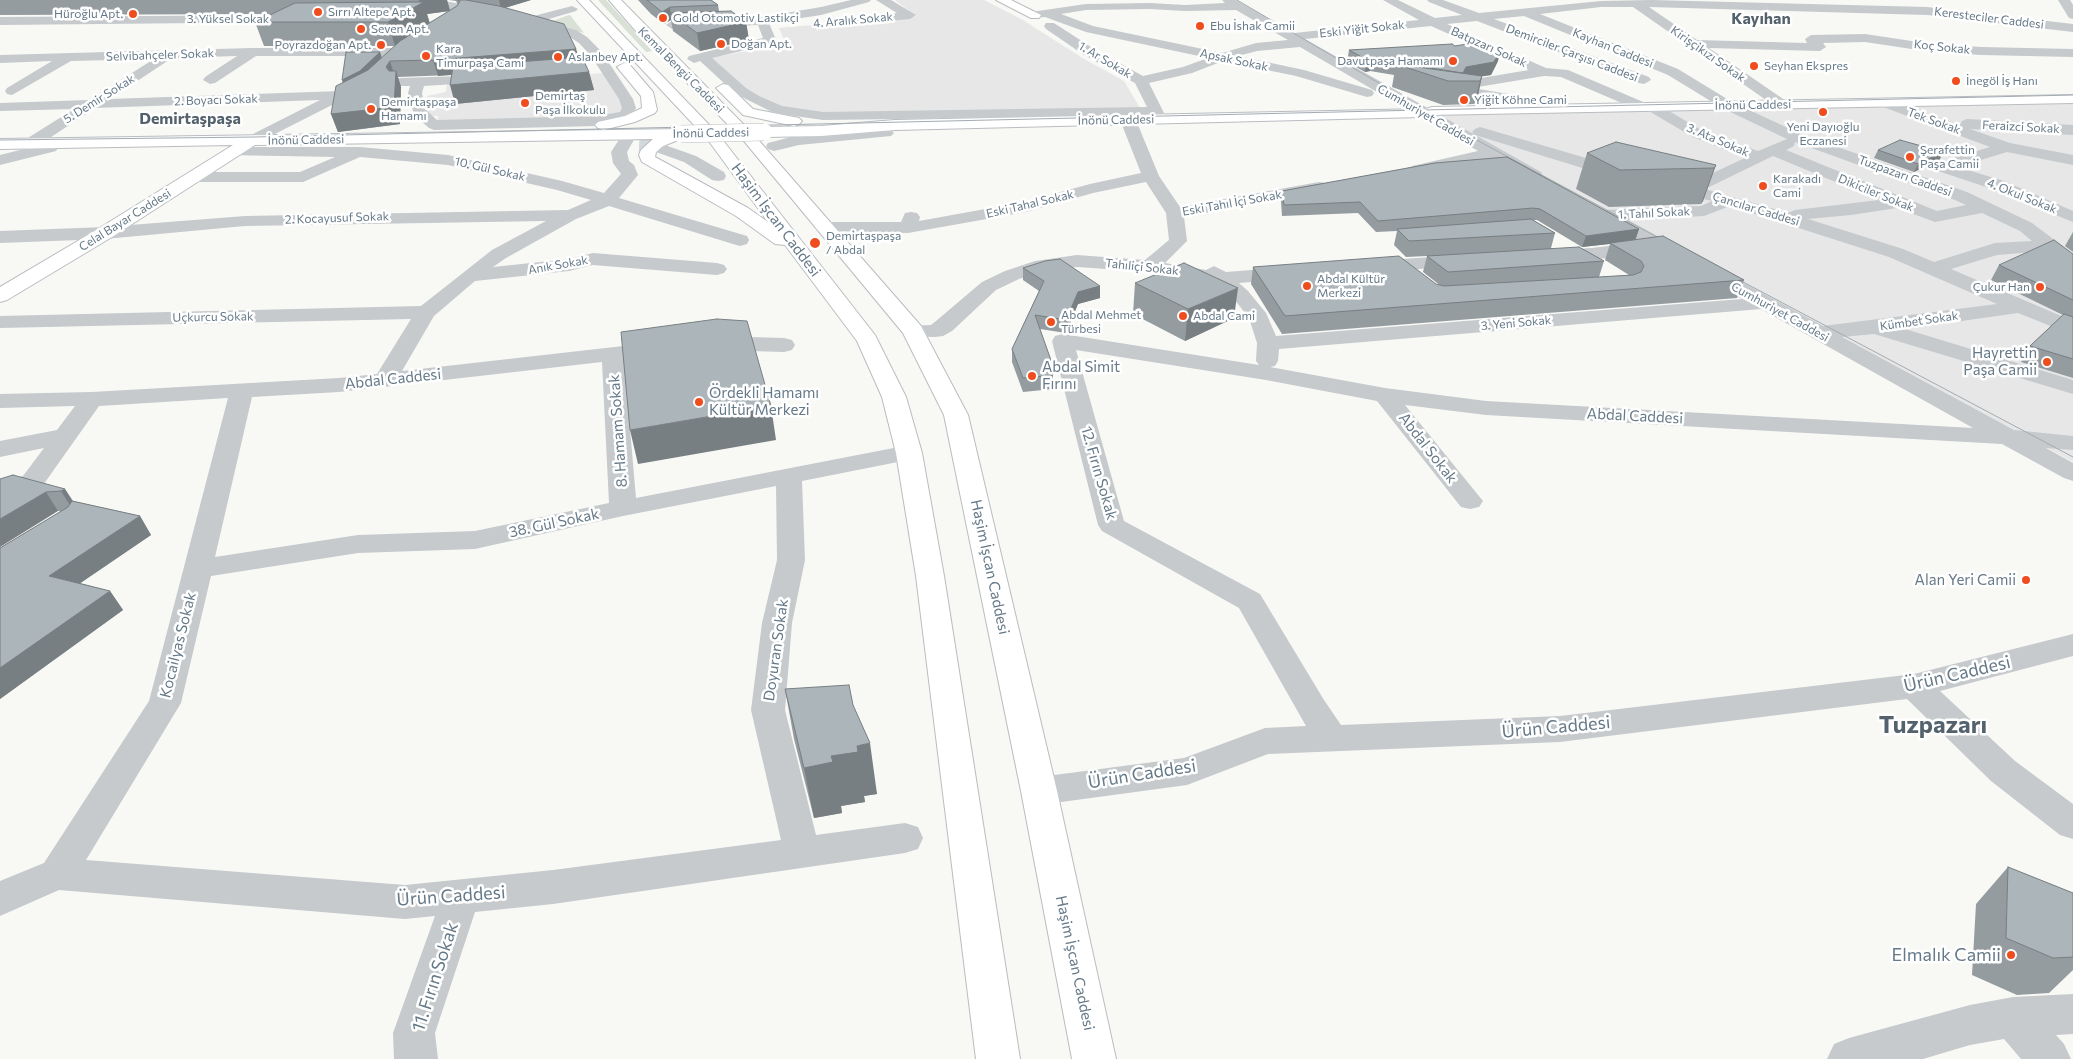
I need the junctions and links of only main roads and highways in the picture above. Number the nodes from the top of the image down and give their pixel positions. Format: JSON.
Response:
{"nodes":[{"id":1,"x":583,"y":0,"type":"edge"},
{"id":2,"x":1002,"y":0,"type":"edge"},
{"id":3,"x":617,"y":2,"type":"edge"},
{"id":4,"x":575,"y":12,"type":"edge"},
{"id":5,"x":1041,"y":14,"type":"road end"},
{"id":6,"x":671,"y":31,"type":"road end"},
{"id":7,"x":682,"y":48,"type":"edge"},
{"id":8,"x":2073,"y":99,"type":"edge"},
{"id":9,"x":895,"y":125,"type":"junction"},
{"id":10,"x":681,"y":134,"type":"junction"},
{"id":11,"x":543,"y":135,"type":"junction"},
{"id":12,"x":756,"y":135,"type":"junction"},
{"id":13,"x":713,"y":137,"type":"joint"},
{"id":14,"x":249,"y":142,"type":"junction"},
{"id":15,"x":0,"y":144,"type":"edge"},
{"id":16,"x":811,"y":266,"type":"junction"},
{"id":17,"x":0,"y":296,"type":"edge"},
{"id":18,"x":998,"y":1059,"type":"edge"},
{"id":19,"x":1094,"y":1059,"type":"edge"}],
"edges":[{"from":1,"to":13,"type":"main road","name":"Kemal Bengü Caddesi"},
{"from":2,"to":5,"type":"main road"},
{"from":3,"to":6,"type":"main road"},
{"from":3,"to":12,"type":"main road","name":"Kemal Bengü Caddesi"},
{"from":4,"to":11,"type":"main road"},
{"from":7,"to":9,"type":"main road"},
{"from":8,"to":9,"type":"main road","name":"İnönü Caddesi"},
{"from":9,"to":12,"type":"main road","name":"İnönü Caddesi"},
{"from":10,"to":11,"type":"main road","name":"İnönü Caddesi"},
{"from":10,"to":12,"type":"main road","name":"İnönü Caddesi","bridge":true},
{"from":10,"to":16,"type":"main road"},
{"from":11,"to":14,"type":"main road","name":"İnönü Caddesi"},
{"from":12,"to":19,"type":"main road","name":"Haşim İşcan Caddesi"},
{"from":13,"to":16,"type":"main road","name":"Haşim İşcan Caddesi"},
{"from":14,"to":15,"type":"main road","name":"İnönü Caddesi"},
{"from":14,"to":17,"type":"main road","name":"Celal Bayar Caddesi"},
{"from":16,"to":18,"type":"main road","name":"Haşim İşcan Caddesi"}]}
